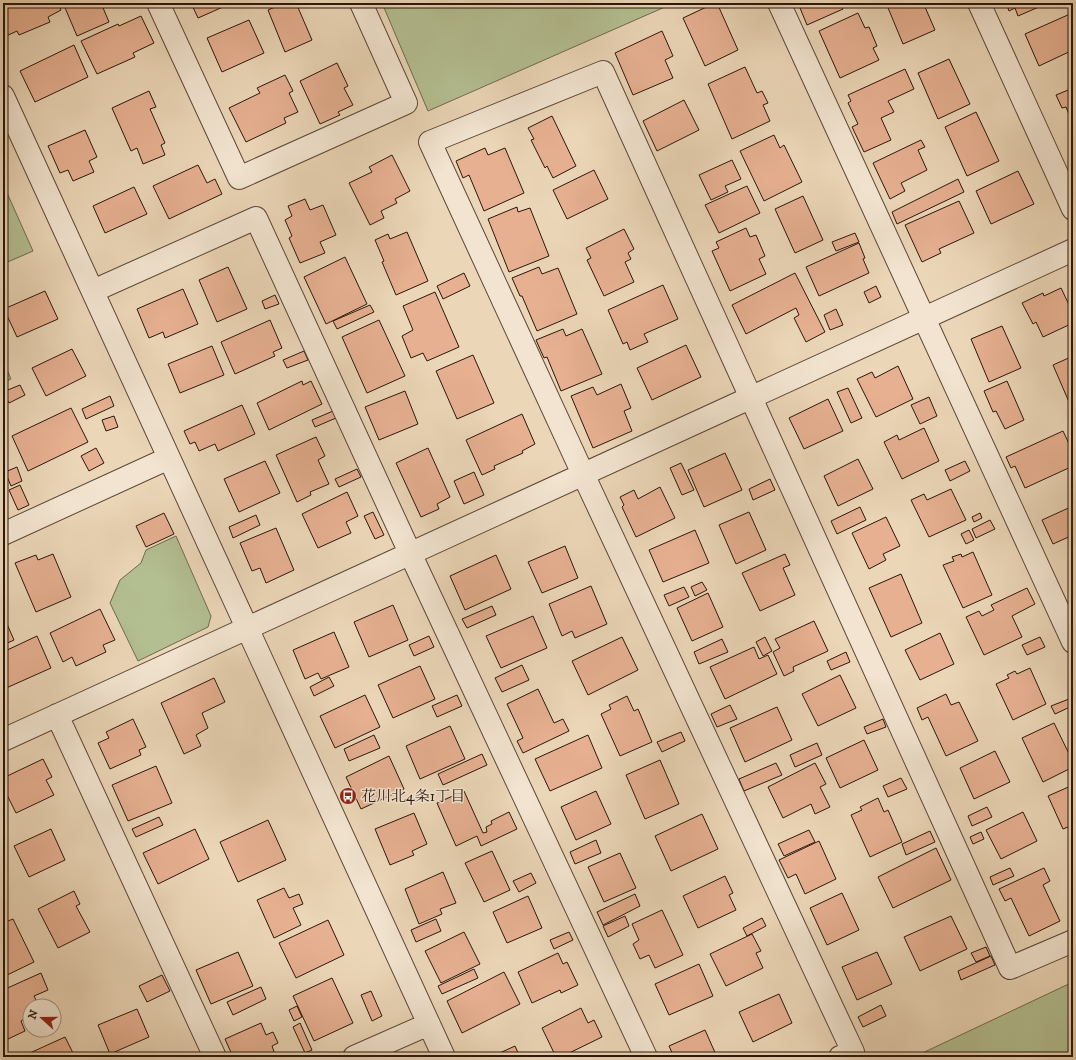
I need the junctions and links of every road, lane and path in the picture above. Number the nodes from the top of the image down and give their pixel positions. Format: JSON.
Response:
{"nodes":[{"id":1,"x":158,"y":3,"type":"edge"},
{"id":2,"x":361,"y":3,"type":"edge"},
{"id":3,"x":779,"y":3,"type":"edge"},
{"id":4,"x":979,"y":3,"type":"edge"},
{"id":5,"x":3,"y":96,"type":"edge"},
{"id":6,"x":1073,"y":209,"type":"edge"},
{"id":7,"x":1073,"y":250,"type":"edge"},
{"id":8,"x":93,"y":291,"type":"junction"},
{"id":9,"x":924,"y":318,"type":"junction"},
{"id":10,"x":751,"y":397,"type":"junction"},
{"id":11,"x":170,"y":458,"type":"junction"},
{"id":12,"x":583,"y":474,"type":"junction"},
{"id":13,"x":3,"y":534,"type":"edge"},
{"id":14,"x":410,"y":553,"type":"junction"},
{"id":15,"x":248,"y":627,"type":"junction"},
{"id":16,"x":1073,"y":642,"type":"edge"},
{"id":17,"x":57,"y":715,"type":"junction"},
{"id":18,"x":3,"y":740,"type":"edge"},
{"id":19,"x":1073,"y":940,"type":"edge"},
{"id":20,"x":429,"y":1024,"type":"junction"},
{"id":21,"x":214,"y":1057,"type":"edge"},
{"id":22,"x":354,"y":1057,"type":"edge"},
{"id":23,"x":444,"y":1057,"type":"edge"},
{"id":24,"x":646,"y":1057,"type":"edge"},
{"id":25,"x":840,"y":1057,"type":"edge"}],
"edges":[{"from":1,"to":2,"type":"street"},
{"from":3,"to":9,"type":"street"},
{"from":4,"to":6,"type":"street"},
{"from":5,"to":8,"type":"street"},
{"from":7,"to":9,"type":"street"},
{"from":8,"to":11,"type":"street"},
{"from":8,"to":14,"type":"street"},
{"from":9,"to":10,"type":"street"},
{"from":9,"to":16,"type":"street"},
{"from":10,"to":12,"type":"street"},
{"from":10,"to":12,"type":"street"},
{"from":10,"to":19,"type":"street"},
{"from":11,"to":13,"type":"street"},
{"from":11,"to":15,"type":"street"},
{"from":12,"to":14,"type":"street"},
{"from":12,"to":25,"type":"street"},
{"from":14,"to":15,"type":"street"},
{"from":14,"to":24,"type":"street"},
{"from":15,"to":17,"type":"street"},
{"from":15,"to":20,"type":"street"},
{"from":17,"to":18,"type":"street"},
{"from":17,"to":21,"type":"street"},
{"from":20,"to":22,"type":"street"},
{"from":20,"to":23,"type":"street"}]}
